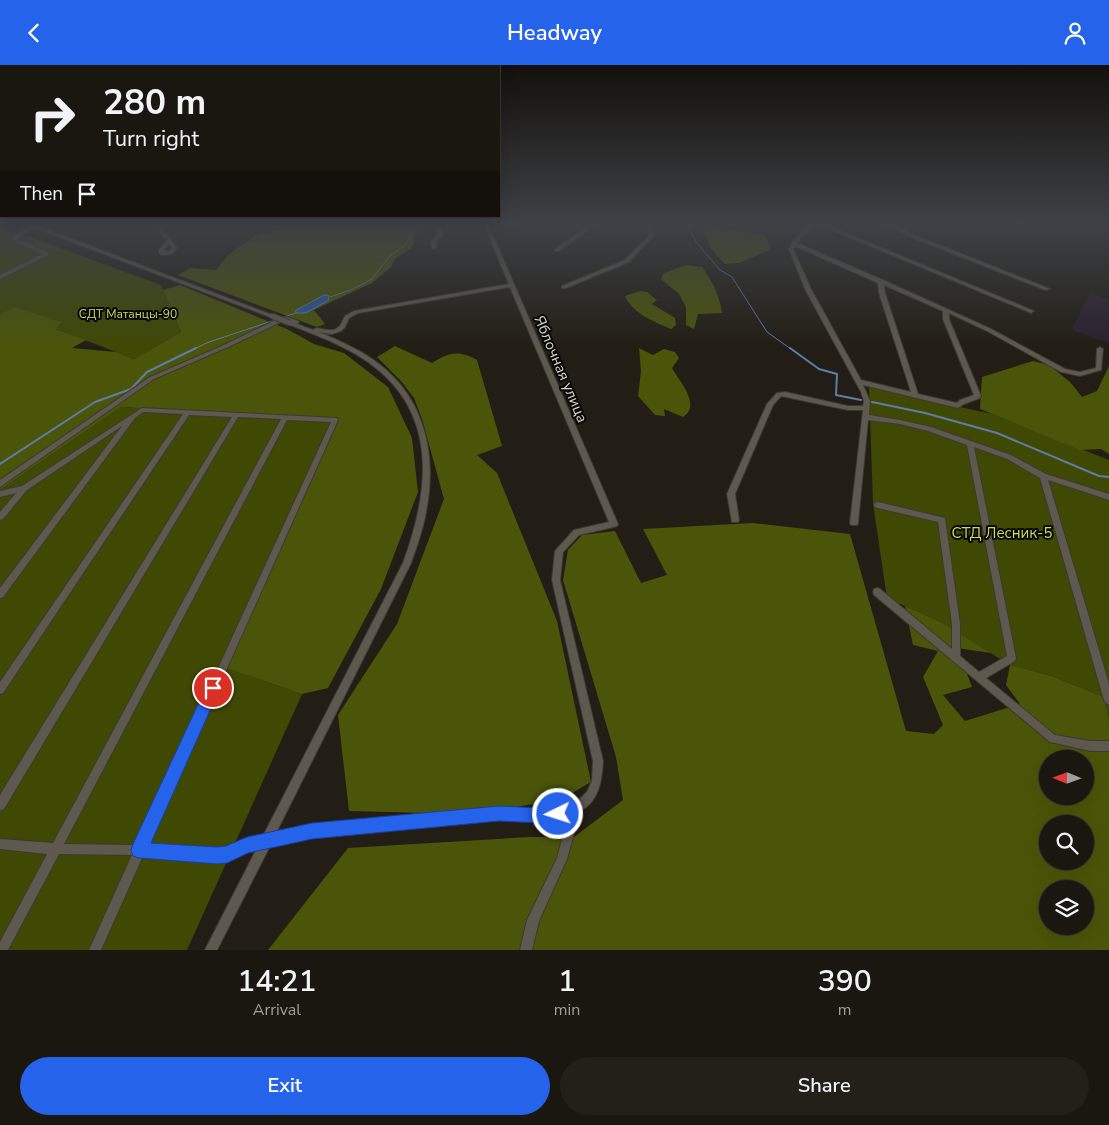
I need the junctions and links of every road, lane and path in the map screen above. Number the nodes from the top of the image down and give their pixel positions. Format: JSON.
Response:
{"nodes":[{"id":1,"x":23,"y":265,"type":"edge"},
{"id":2,"x":141,"y":265,"type":"edge"},
{"id":3,"x":503,"y":265,"type":"edge"},
{"id":4,"x":618,"y":265,"type":"edge"},
{"id":5,"x":797,"y":265,"type":"edge"},
{"id":6,"x":844,"y":265,"type":"edge"},
{"id":7,"x":920,"y":265,"type":"edge"},
{"id":8,"x":987,"y":265,"type":"edge"},
{"id":9,"x":0,"y":277,"type":"edge"},
{"id":10,"x":881,"y":281,"type":"junction"},
{"id":11,"x":511,"y":285,"type":"junction"},
{"id":12,"x":564,"y":287,"type":"dead end"},
{"id":13,"x":1047,"y":289,"type":"dead end"},
{"id":14,"x":946,"y":310,"type":"junction"},
{"id":15,"x":1031,"y":311,"type":"dead end"},
{"id":16,"x":1100,"y":349,"type":"dead end"},
{"id":17,"x":859,"y":382,"type":"junction"},
{"id":18,"x":915,"y":395,"type":"junction"},
{"id":19,"x":867,"y":408,"type":"junction"},
{"id":20,"x":136,"y":412,"type":"junction"},
{"id":21,"x":187,"y":413,"type":"junction"},
{"id":22,"x":236,"y":415,"type":"junction"},
{"id":23,"x":866,"y":417,"type":"junction"},
{"id":24,"x":285,"y":418,"type":"junction"},
{"id":25,"x":970,"y":443,"type":"junction"},
{"id":26,"x":1043,"y":475,"type":"junction"},
{"id":27,"x":0,"y":484,"type":"edge"},
{"id":28,"x":24,"y":488,"type":"junction"},
{"id":29,"x":0,"y":495,"type":"edge"},
{"id":30,"x":1109,"y":497,"type":"edge"},
{"id":31,"x":878,"y":505,"type":"dead end"},
{"id":32,"x":0,"y":517,"type":"edge"},
{"id":33,"x":734,"y":519,"type":"dead end"},
{"id":34,"x":854,"y":523,"type":"dead end"},
{"id":35,"x":877,"y":592,"type":"dead end"},
{"id":36,"x":0,"y":594,"type":"edge"},
{"id":37,"x":956,"y":658,"type":"junction"},
{"id":38,"x":979,"y":677,"type":"junction"},
{"id":39,"x":0,"y":690,"type":"edge"},
{"id":40,"x":1109,"y":700,"type":"edge"},
{"id":41,"x":1109,"y":745,"type":"edge"},
{"id":42,"x":0,"y":805,"type":"edge"},
{"id":43,"x":575,"y":809,"type":"junction"},
{"id":44,"x":267,"y":840,"type":"junction"},
{"id":45,"x":0,"y":844,"type":"edge"},
{"id":46,"x":54,"y":849,"type":"junction"},
{"id":47,"x":139,"y":850,"type":"junction"},
{"id":48,"x":2,"y":950,"type":"edge"},
{"id":49,"x":95,"y":950,"type":"edge"},
{"id":50,"x":211,"y":950,"type":"edge"},
{"id":51,"x":526,"y":950,"type":"edge"}],
"edges":[{"from":1,"to":9,"type":"street"},
{"from":2,"to":44,"type":"street","bridge":true},
{"from":3,"to":11,"type":"street","name":"Яблочная улица"},
{"from":4,"to":12,"type":"street"},
{"from":5,"to":17,"type":"street"},
{"from":6,"to":10,"type":"street"},
{"from":7,"to":15,"type":"street"},
{"from":8,"to":13,"type":"street"},
{"from":10,"to":14,"type":"street"},
{"from":10,"to":18,"type":"street"},
{"from":11,"to":27,"type":"street"},
{"from":11,"to":43,"type":"street","name":"Яблочная улица"},
{"from":14,"to":16,"type":"street"},
{"from":14,"to":18,"type":"street"},
{"from":17,"to":18,"type":"street"},
{"from":17,"to":19,"type":"street"},
{"from":19,"to":23,"type":"street"},
{"from":19,"to":33,"type":"street"},
{"from":20,"to":21,"type":"street"},
{"from":20,"to":28,"type":"street"},
{"from":20,"to":36,"type":"street"},
{"from":21,"to":22,"type":"street"},
{"from":21,"to":39,"type":"street"},
{"from":22,"to":24,"type":"street"},
{"from":22,"to":42,"type":"street"},
{"from":23,"to":25,"type":"street"},
{"from":23,"to":34,"type":"street"},
{"from":24,"to":46,"type":"street"},
{"from":24,"to":47,"type":"street"},
{"from":25,"to":26,"type":"street"},
{"from":25,"to":38,"type":"street"},
{"from":26,"to":30,"type":"street"},
{"from":26,"to":40,"type":"street"},
{"from":28,"to":29,"type":"street"},
{"from":28,"to":32,"type":"street"},
{"from":31,"to":37,"type":"street"},
{"from":35,"to":37,"type":"street"},
{"from":37,"to":38,"type":"street"},
{"from":38,"to":41,"type":"street"},
{"from":43,"to":44,"type":"street"},
{"from":43,"to":51,"type":"street"},
{"from":44,"to":47,"type":"street"},
{"from":44,"to":50,"type":"street"},
{"from":45,"to":46,"type":"street"},
{"from":46,"to":47,"type":"street"},
{"from":46,"to":48,"type":"street"},
{"from":47,"to":49,"type":"street"}]}
